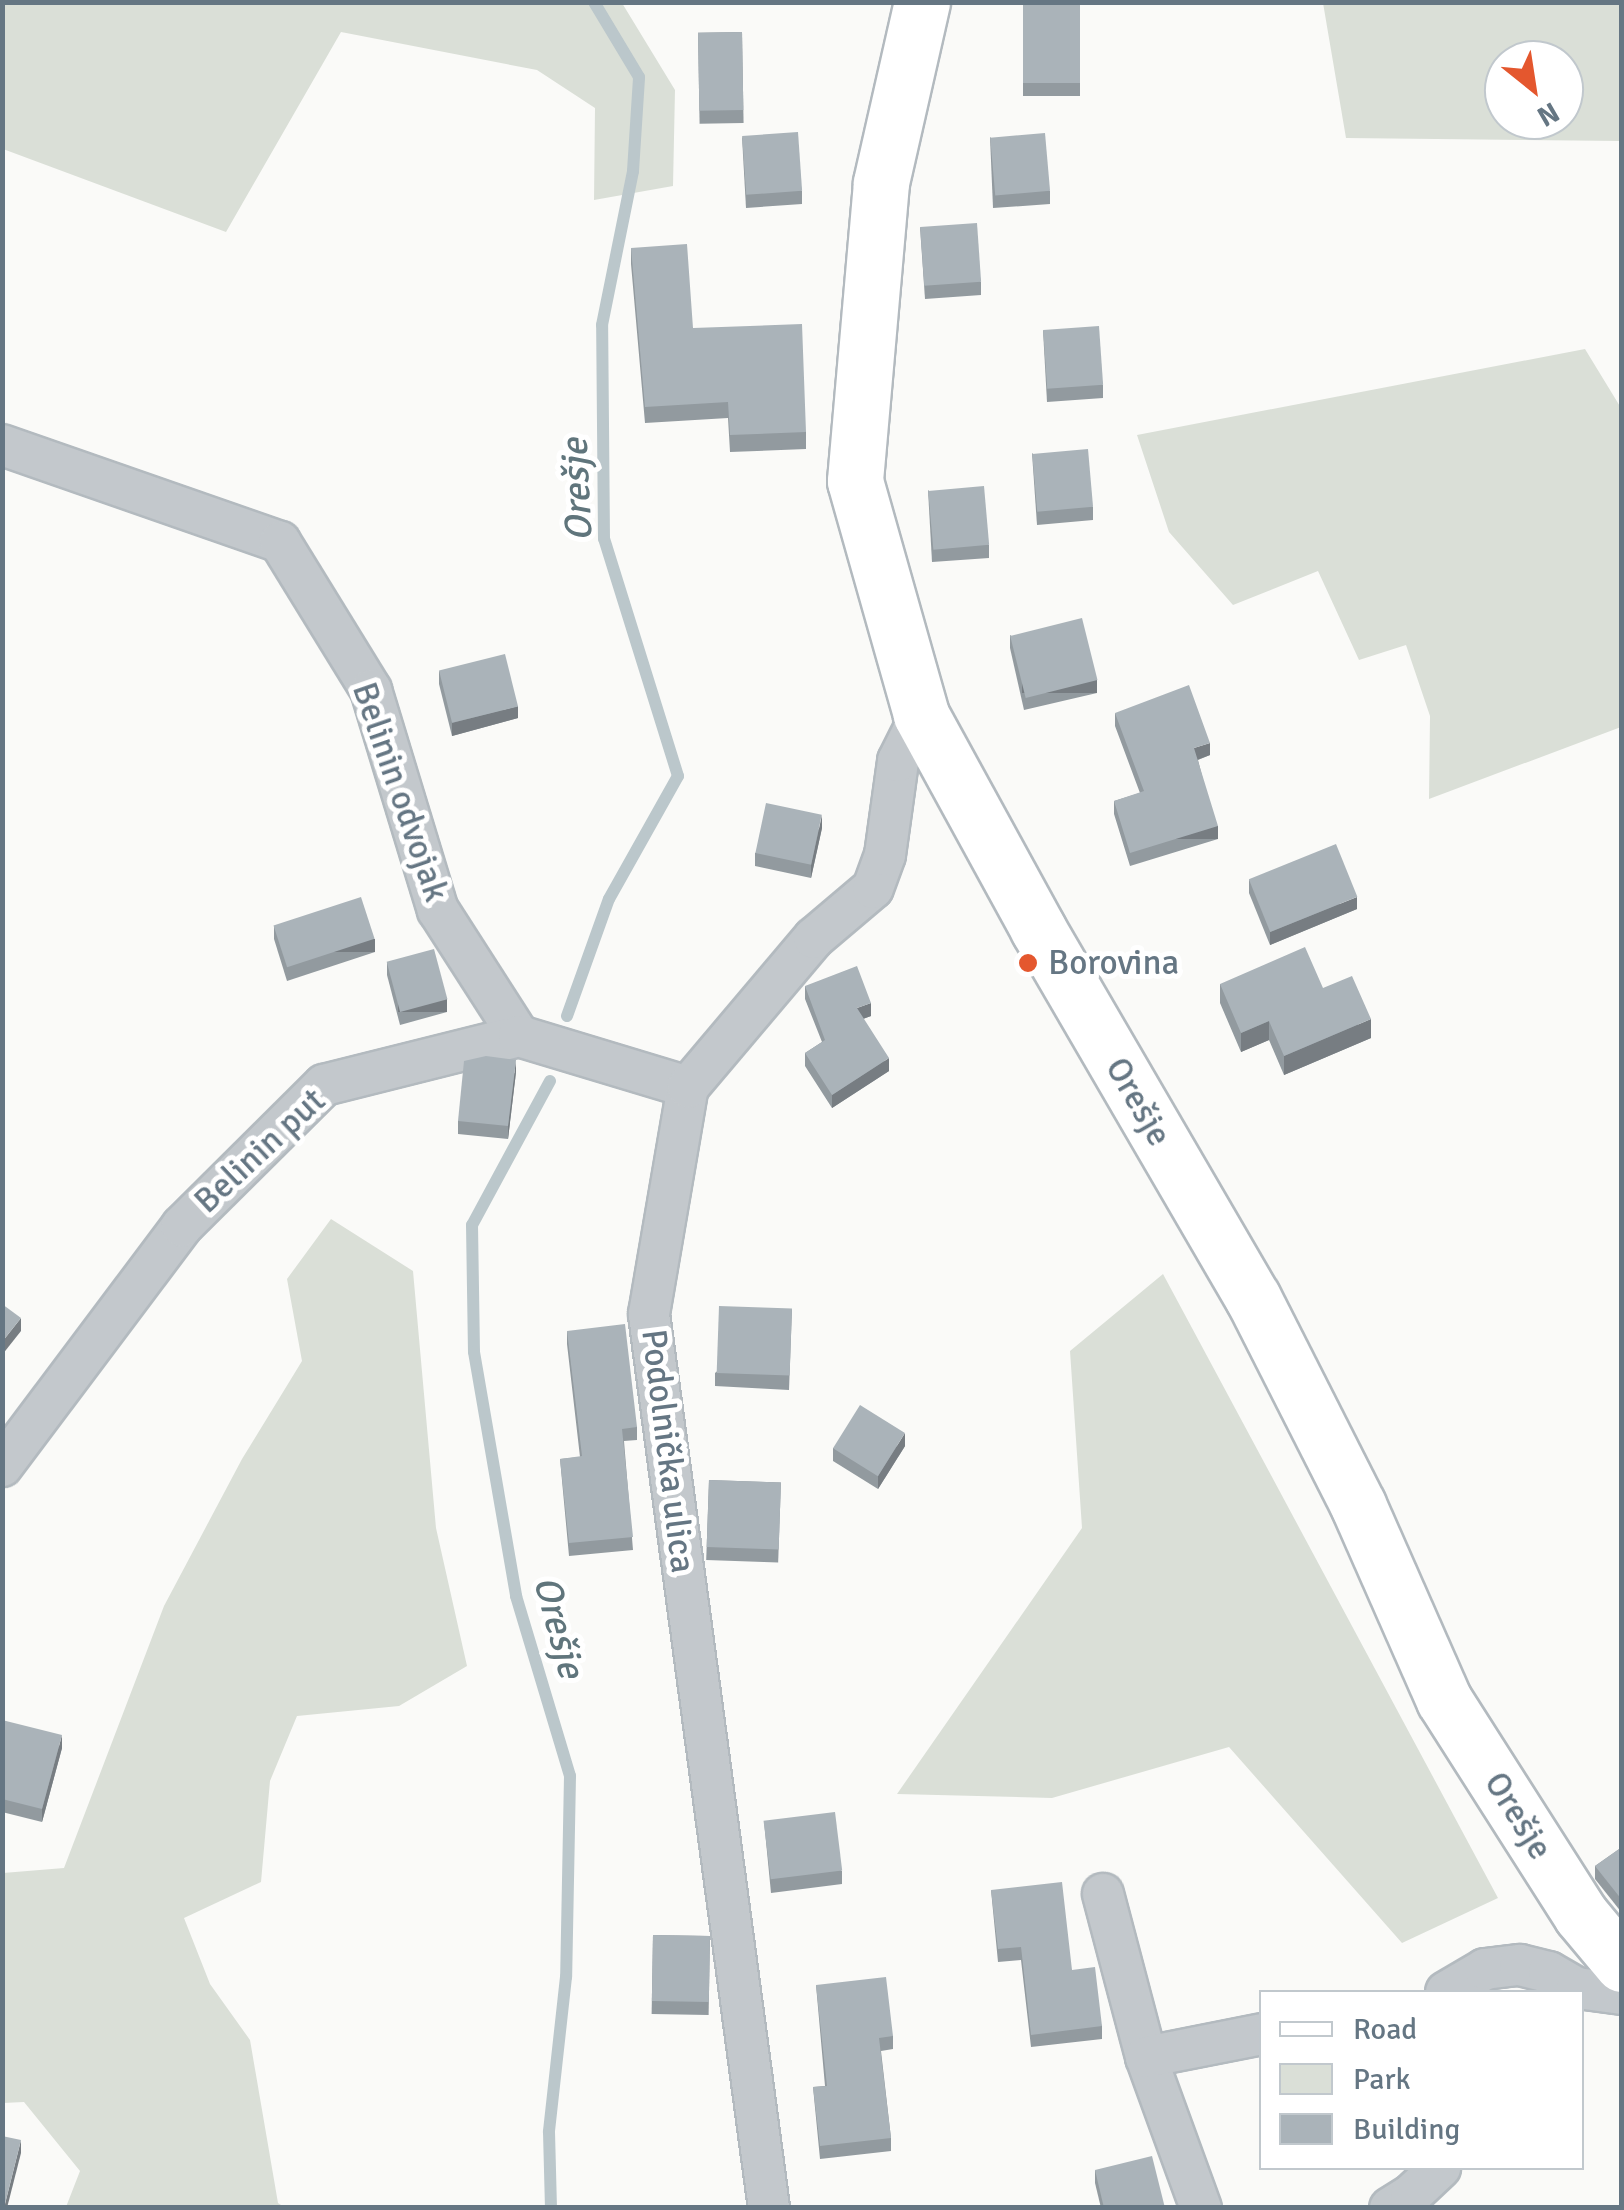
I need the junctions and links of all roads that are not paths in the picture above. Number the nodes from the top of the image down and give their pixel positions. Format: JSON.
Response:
{"nodes":[{"id":1,"x":922,"y":2,"type":"edge"},
{"id":2,"x":2,"y":445,"type":"edge"},
{"id":3,"x":922,"y":715,"type":"junction"},
{"id":4,"x":519,"y":1036,"type":"junction"},
{"id":5,"x":688,"y":1087,"type":"junction"},
{"id":6,"x":2,"y":1466,"type":"edge"},
{"id":7,"x":1103,"y":1894,"type":"dead end"},
{"id":8,"x":1622,"y":1964,"type":"edge"},
{"id":9,"x":1449,"y":1990,"type":"edge"},
{"id":10,"x":1622,"y":1994,"type":"edge"},
{"id":11,"x":1259,"y":2035,"type":"edge"},
{"id":12,"x":1146,"y":2056,"type":"junction"},
{"id":13,"x":1438,"y":2170,"type":"edge"},
{"id":14,"x":769,"y":2208,"type":"edge"},
{"id":15,"x":1201,"y":2208,"type":"edge"},
{"id":16,"x":1390,"y":2208,"type":"edge"}],
"edges":[{"from":1,"to":3,"type":"street","name":"Orešje"},
{"from":2,"to":4,"type":"street","name":"Belinin odvojak"},
{"from":3,"to":5,"type":"street"},
{"from":3,"to":8,"type":"street","name":"Orešje"},
{"from":4,"to":5,"type":"street"},
{"from":4,"to":6,"type":"street","name":"Belinin put"},
{"from":5,"to":14,"type":"street","name":"Podolnička ulica"},
{"from":7,"to":12,"type":"street"},
{"from":9,"to":10,"type":"street"},
{"from":11,"to":12,"type":"street"},
{"from":12,"to":15,"type":"street"},
{"from":13,"to":16,"type":"street"}]}
